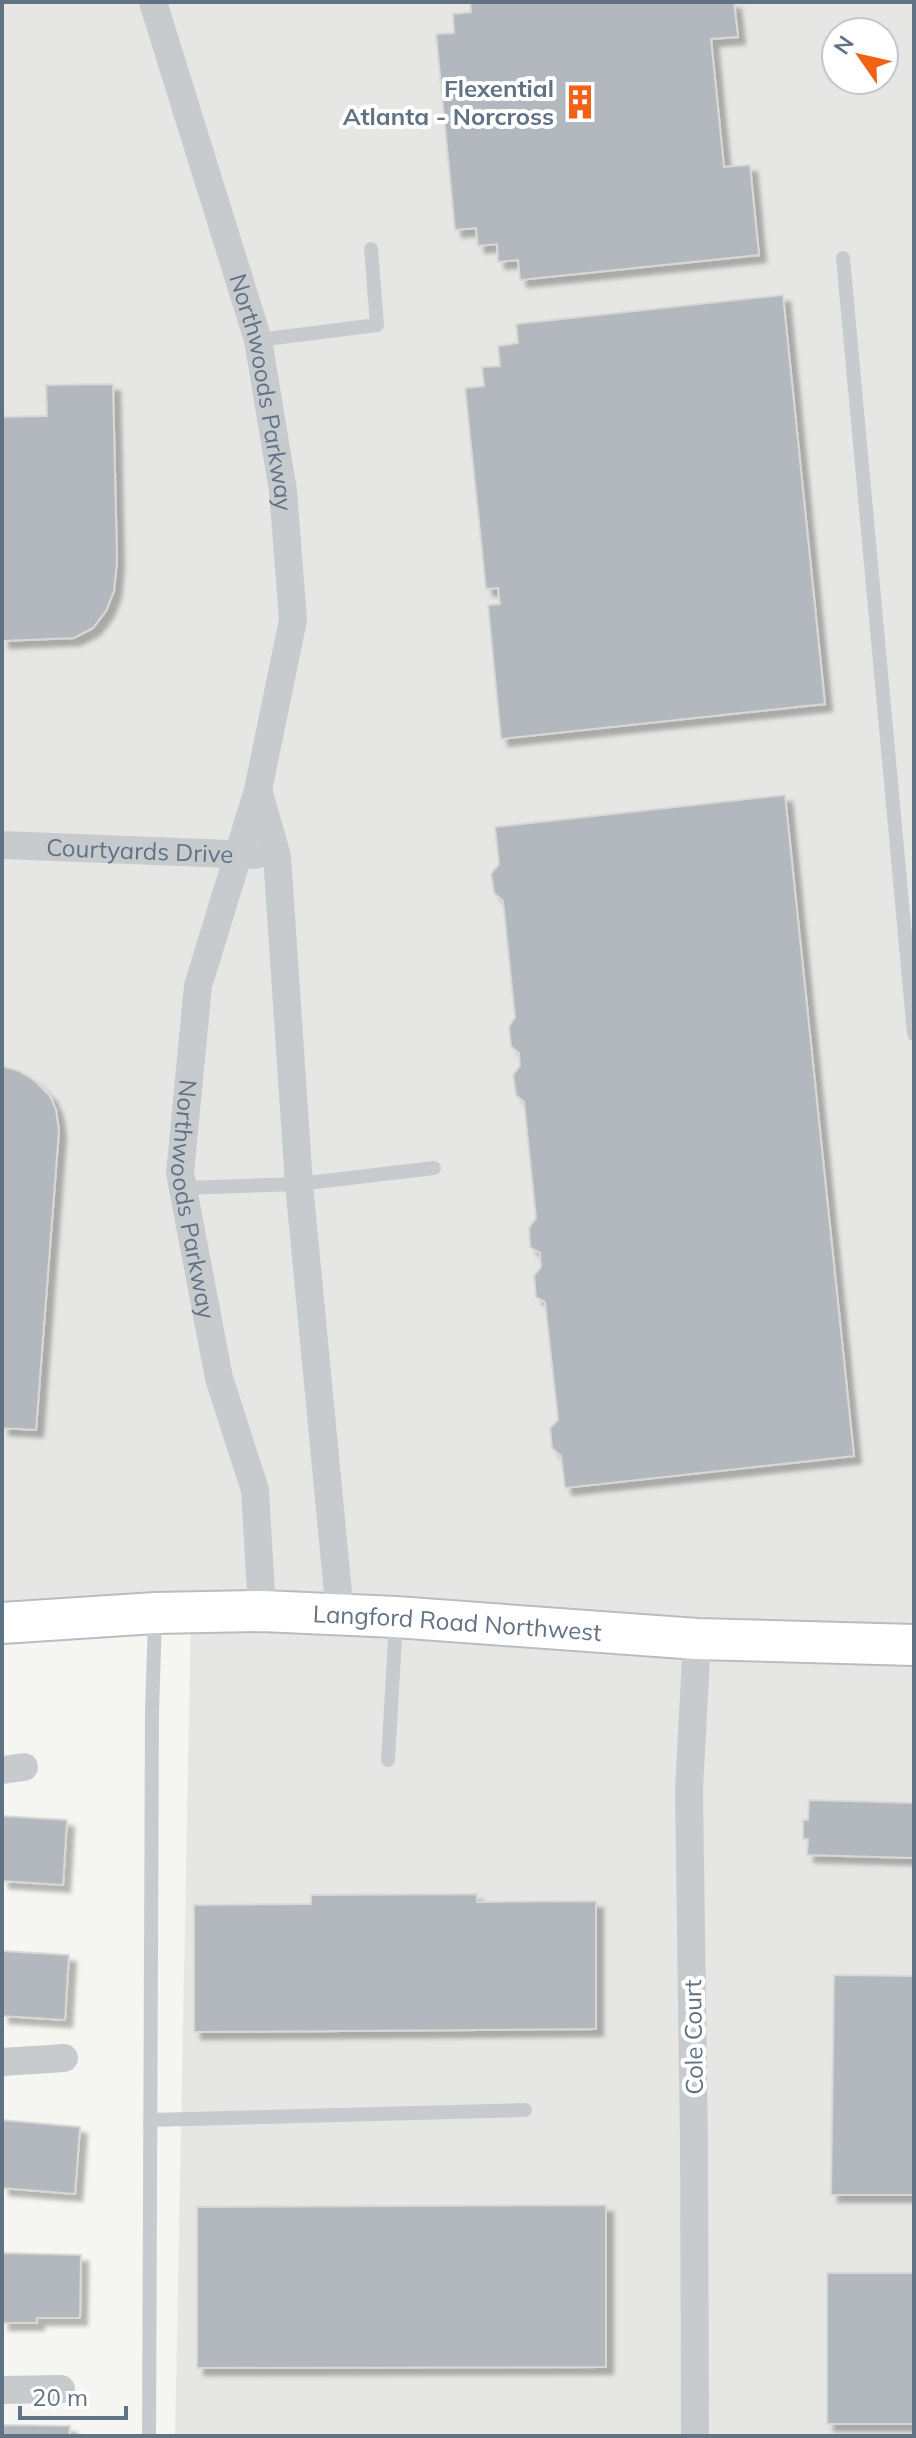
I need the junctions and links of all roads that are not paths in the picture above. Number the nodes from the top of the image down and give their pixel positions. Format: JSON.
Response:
{"nodes":[{"id":1,"x":153,"y":2,"type":"edge"},
{"id":2,"x":371,"y":249,"type":"dead end"},
{"id":3,"x":843,"y":258,"type":"dead end"},
{"id":4,"x":258,"y":340,"type":"junction"},
{"id":5,"x":258,"y":790,"type":"junction"},
{"id":6,"x":2,"y":845,"type":"edge"},
{"id":7,"x":238,"y":855,"type":"junction"},
{"id":8,"x":277,"y":856,"type":"junction"},
{"id":9,"x":914,"y":1034,"type":"edge"},
{"id":10,"x":434,"y":1168,"type":"dead end"},
{"id":11,"x":299,"y":1184,"type":"junction"},
{"id":12,"x":183,"y":1188,"type":"junction"},
{"id":13,"x":262,"y":1611,"type":"junction"},
{"id":14,"x":155,"y":1613,"type":"junction"},
{"id":15,"x":340,"y":1614,"type":"junction"},
{"id":16,"x":396,"y":1617,"type":"junction"},
{"id":17,"x":2,"y":1623,"type":"edge"},
{"id":18,"x":697,"y":1639,"type":"junction"},
{"id":19,"x":914,"y":1645,"type":"edge"},
{"id":20,"x":388,"y":1760,"type":"dead end"},
{"id":21,"x":64,"y":2058,"type":"dead end"},
{"id":22,"x":2,"y":2062,"type":"edge"},
{"id":23,"x":525,"y":2110,"type":"dead end"},
{"id":24,"x":150,"y":2120,"type":"junction"},
{"id":25,"x":61,"y":2389,"type":"dead end"},
{"id":26,"x":2,"y":2390,"type":"edge"},
{"id":27,"x":149,"y":2436,"type":"edge"},
{"id":28,"x":695,"y":2436,"type":"edge"}],
"edges":[{"from":1,"to":4,"type":"street","name":"Northwoods Parkway"},
{"from":2,"to":4,"type":"lane"},
{"from":3,"to":9,"type":"lane"},
{"from":4,"to":5,"type":"street","name":"Northwoods Parkway"},
{"from":5,"to":7,"type":"street","name":"Northwoods Parkway"},
{"from":5,"to":8,"type":"street","name":"Northwoods Parkway"},
{"from":6,"to":7,"type":"street","name":"Courtyards Drive"},
{"from":7,"to":8,"type":"street","name":"Courtyards Drive"},
{"from":7,"to":12,"type":"street","name":"Northwoods Parkway"},
{"from":8,"to":11,"type":"street","name":"Northwoods Parkway"},
{"from":10,"to":11,"type":"lane"},
{"from":11,"to":12,"type":"lane"},
{"from":11,"to":15,"type":"street","name":"Northwoods Parkway"},
{"from":12,"to":13,"type":"street","name":"Northwoods Parkway"},
{"from":13,"to":14,"type":"street","name":"Langford Road Northwest"},
{"from":13,"to":15,"type":"street","name":"Langford Road Northwest"},
{"from":14,"to":17,"type":"street","name":"Langford Road Northwest"},
{"from":14,"to":24,"type":"lane"},
{"from":15,"to":16,"type":"street","name":"Langford Road Northwest"},
{"from":16,"to":18,"type":"street","name":"Langford Road Northwest"},
{"from":16,"to":20,"type":"lane"},
{"from":18,"to":19,"type":"street","name":"Langford Road Northwest"},
{"from":18,"to":28,"type":"street","name":"Cole Court"},
{"from":21,"to":22,"type":"street"},
{"from":23,"to":24,"type":"lane"},
{"from":24,"to":27,"type":"lane"},
{"from":25,"to":26,"type":"street"}]}
